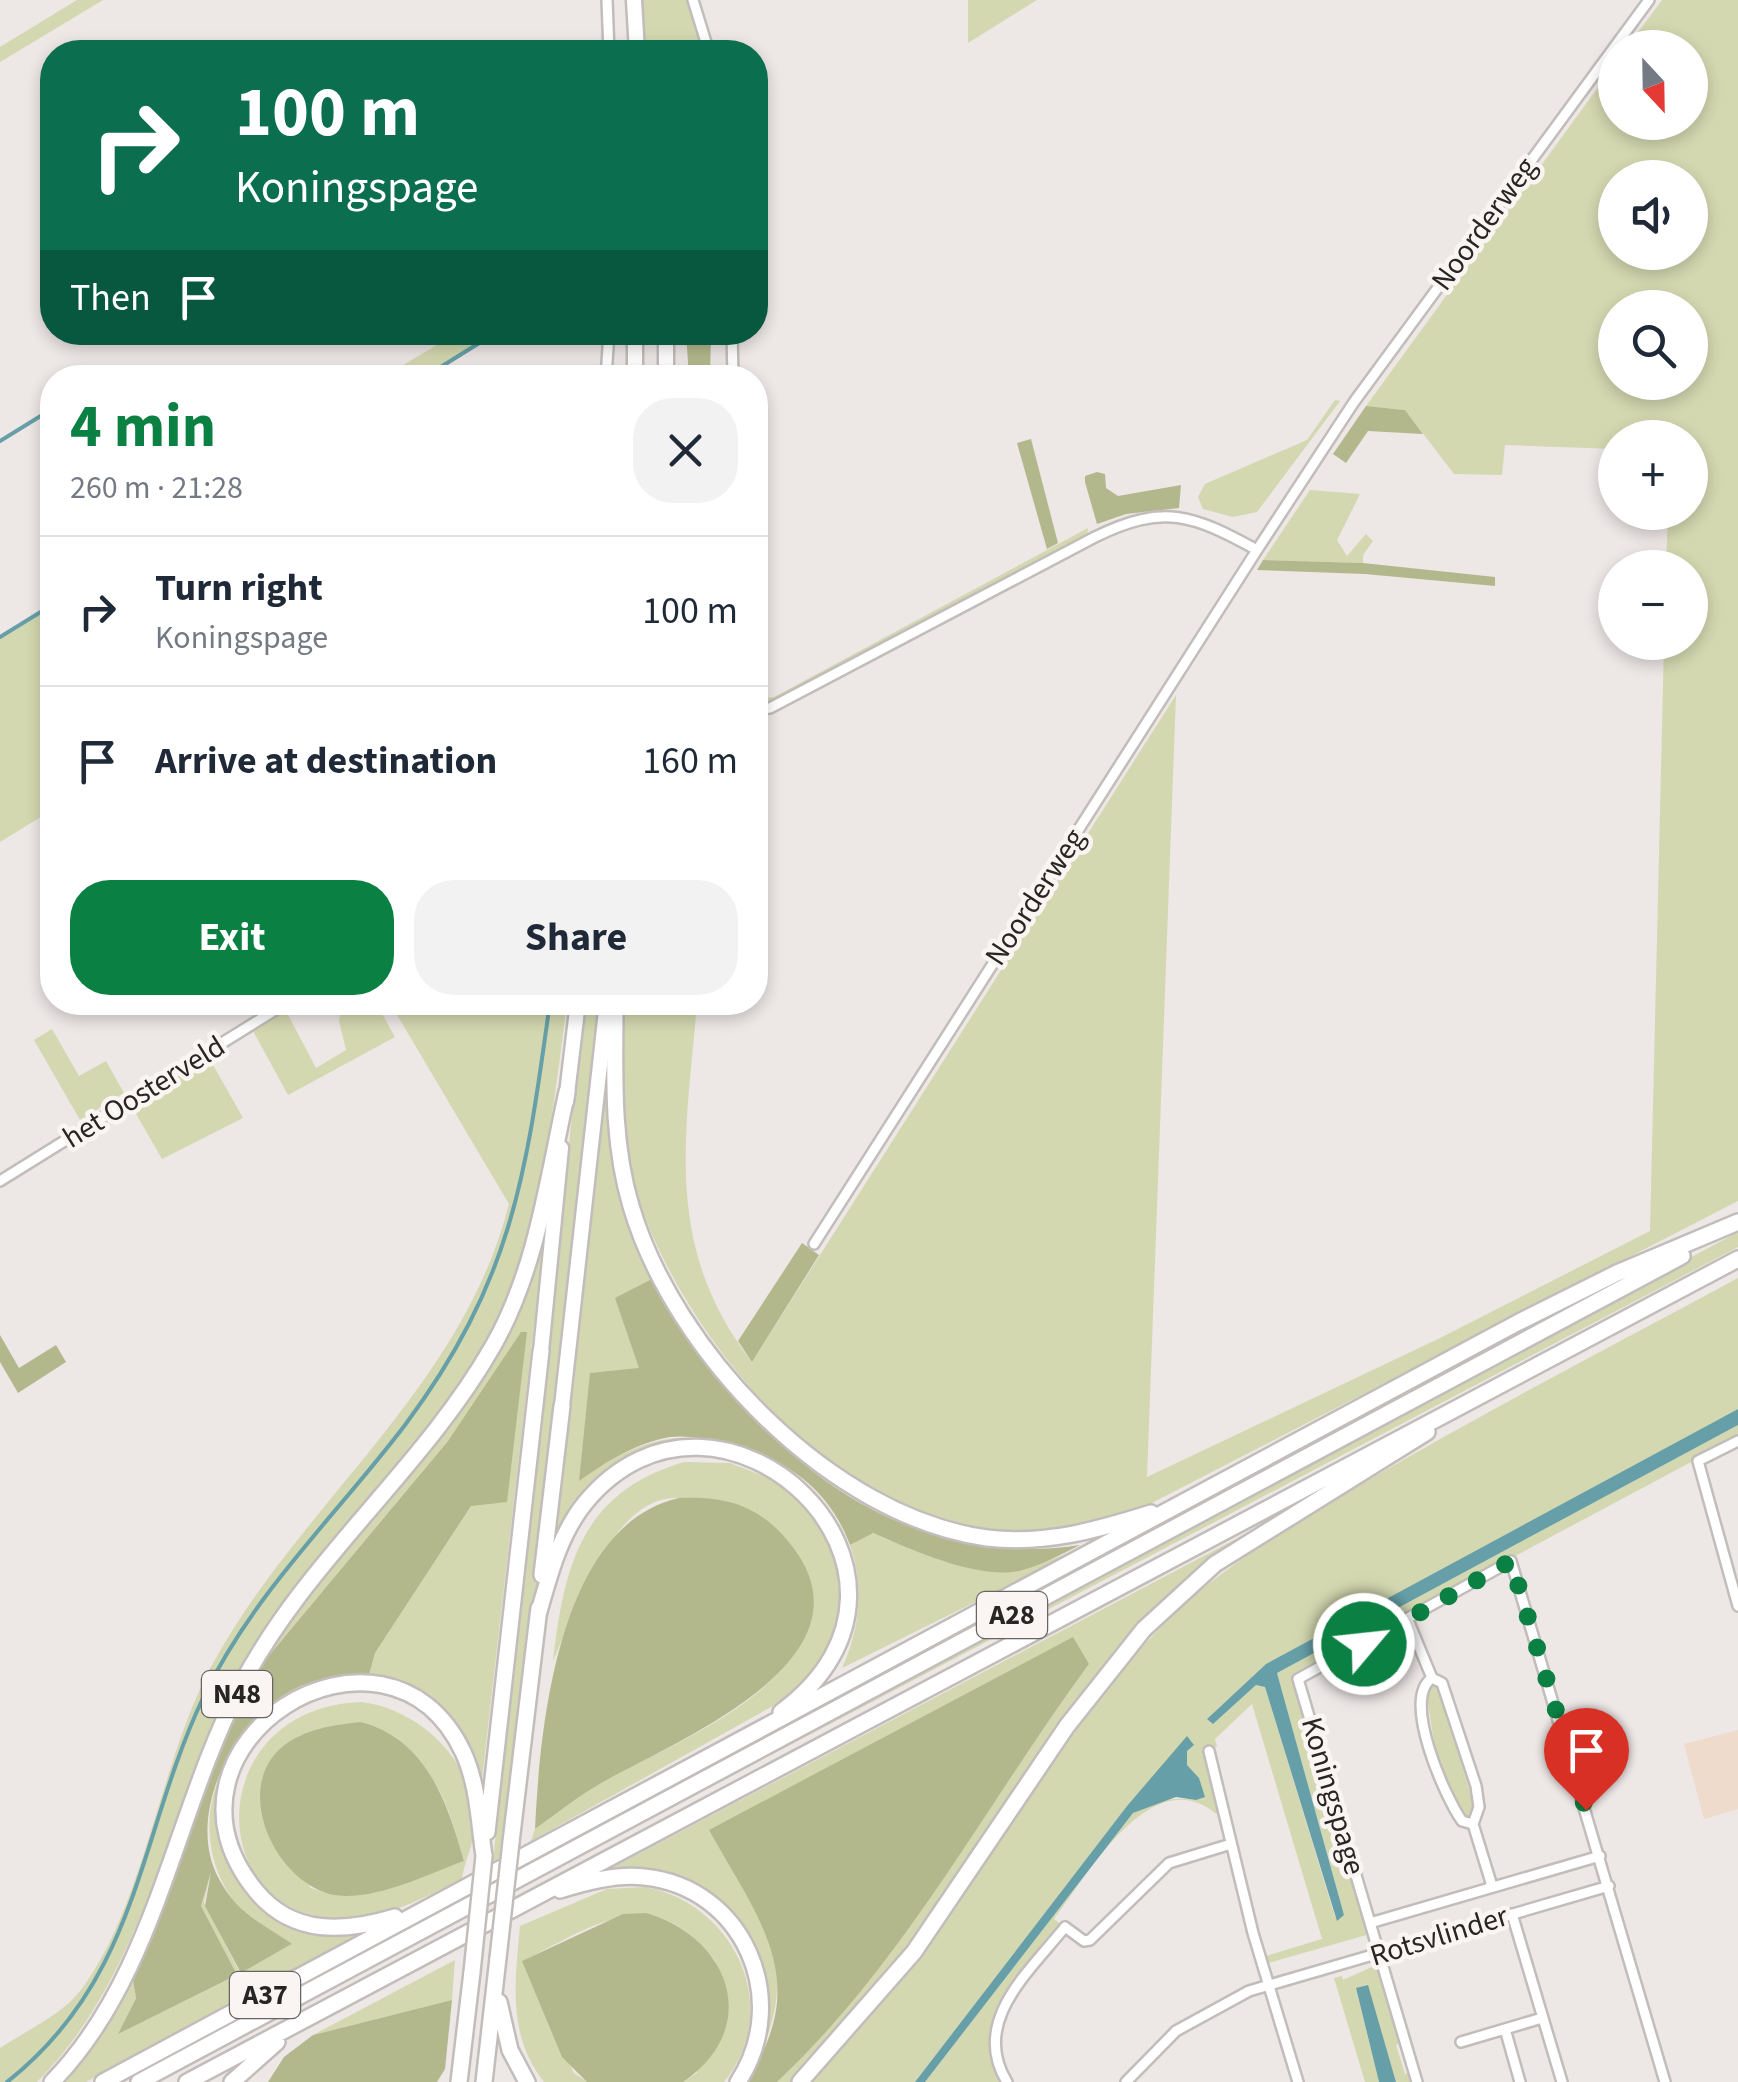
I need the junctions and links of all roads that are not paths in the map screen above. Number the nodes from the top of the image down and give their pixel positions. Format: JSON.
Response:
{"nodes":[{"id":1,"x":607,"y":0,"type":"edge"},
{"id":2,"x":634,"y":0,"type":"edge"},
{"id":3,"x":693,"y":0,"type":"edge"},
{"id":4,"x":1648,"y":0,"type":"edge"},
{"id":5,"x":609,"y":40,"type":"edge"},
{"id":6,"x":636,"y":40,"type":"edge"},
{"id":7,"x":705,"y":40,"type":"edge"},
{"id":8,"x":1257,"y":550,"type":"junction"},
{"id":9,"x":768,"y":708,"type":"edge"},
{"id":10,"x":267,"y":1015,"type":"edge"},
{"id":11,"x":576,"y":1015,"type":"edge"},
{"id":12,"x":609,"y":1015,"type":"edge"},
{"id":13,"x":612,"y":1015,"type":"edge"},
{"id":14,"x":567,"y":1092,"type":"junction"},
{"id":15,"x":0,"y":1180,"type":"edge"},
{"id":16,"x":1738,"y":1224,"type":"edge"},
{"id":17,"x":814,"y":1244,"type":"dead end"},
{"id":18,"x":1738,"y":1259,"type":"edge"},
{"id":19,"x":540,"y":1351,"type":"joint"},
{"id":20,"x":1498,"y":1386,"type":"junction"},
{"id":21,"x":562,"y":1406,"type":"joint"},
{"id":22,"x":1738,"y":1442,"type":"edge"},
{"id":23,"x":1188,"y":1501,"type":"junction"},
{"id":24,"x":1738,"y":1606,"type":"edge"},
{"id":25,"x":538,"y":1615,"type":"junction"},
{"id":26,"x":1408,"y":1620,"type":"junction"},
{"id":27,"x":1432,"y":1678,"type":"junction"},
{"id":28,"x":740,"y":1741,"type":"junction"},
{"id":29,"x":1210,"y":1751,"type":"dead end"},
{"id":30,"x":1473,"y":1824,"type":"junction"},
{"id":31,"x":1231,"y":1844,"type":"junction"},
{"id":32,"x":484,"y":1856,"type":"junction"},
{"id":33,"x":1600,"y":1856,"type":"junction"},
{"id":34,"x":1492,"y":1886,"type":"junction"},
{"id":35,"x":1609,"y":1886,"type":"junction"},
{"id":36,"x":518,"y":1905,"type":"junction"},
{"id":37,"x":428,"y":1907,"type":"junction"},
{"id":38,"x":1512,"y":1914,"type":"junction"},
{"id":39,"x":1370,"y":1923,"type":"junction"},
{"id":40,"x":1380,"y":1954,"type":"junction"},
{"id":41,"x":496,"y":1978,"type":"junction"},
{"id":42,"x":1268,"y":1986,"type":"junction"},
{"id":43,"x":286,"y":2004,"type":"joint"},
{"id":44,"x":1542,"y":2018,"type":"junction"},
{"id":45,"x":306,"y":2019,"type":"junction"},
{"id":46,"x":1504,"y":2030,"type":"junction"},
{"id":47,"x":1461,"y":2042,"type":"dead end"},
{"id":48,"x":52,"y":2082,"type":"edge"},
{"id":49,"x":102,"y":2082,"type":"edge"},
{"id":50,"x":138,"y":2082,"type":"edge"},
{"id":51,"x":187,"y":2082,"type":"edge"},
{"id":52,"x":232,"y":2082,"type":"edge"},
{"id":53,"x":460,"y":2082,"type":"edge"},
{"id":54,"x":484,"y":2082,"type":"edge"},
{"id":55,"x":526,"y":2082,"type":"edge"},
{"id":56,"x":738,"y":2082,"type":"edge"},
{"id":57,"x":800,"y":2082,"type":"edge"},
{"id":58,"x":1007,"y":2082,"type":"edge"},
{"id":59,"x":1126,"y":2082,"type":"edge"},
{"id":60,"x":1298,"y":2082,"type":"edge"},
{"id":61,"x":1417,"y":2082,"type":"edge"},
{"id":62,"x":1520,"y":2082,"type":"edge"},
{"id":63,"x":1562,"y":2082,"type":"edge"},
{"id":64,"x":1665,"y":2082,"type":"edge"}],
"edges":[{"from":1,"to":5,"type":"street"},
{"from":2,"to":6,"type":"highway"},
{"from":3,"to":7,"type":"street"},
{"from":4,"to":8,"type":"street","name":"Noorderweg"},
{"from":8,"to":9,"type":"street"},
{"from":8,"to":17,"type":"street","name":"Noorderweg"},
{"from":10,"to":15,"type":"street","name":"het Oosterveld"},
{"from":11,"to":14,"type":"highway","number":"N48"},
{"from":12,"to":21,"type":"highway"},
{"from":13,"to":23,"type":"highway","number":"A28"},
{"from":14,"to":19,"type":"highway","number":"N48"},
{"from":14,"to":48,"type":"highway","number":"N48"},
{"from":16,"to":23,"type":"highway","number":"A28"},
{"from":16,"to":43,"type":"highway","number":"A28"},
{"from":18,"to":20,"type":"highway","number":"A28"},
{"from":19,"to":32,"type":"highway","number":"N48"},
{"from":20,"to":36,"type":"highway","number":"A28"},
{"from":20,"to":57,"type":"highway","number":"A28"},
{"from":21,"to":25,"type":"highway"},
{"from":22,"to":24,"type":"street"},
{"from":23,"to":28,"type":"highway","number":"A28"},
{"from":25,"to":28,"type":"highway"},
{"from":25,"to":41,"type":"highway","bridge":true},
{"from":26,"to":27,"type":"street"},
{"from":26,"to":33,"type":"street","name":"Koningspage"},
{"from":26,"to":39,"type":"street","name":"Koningspage"},
{"from":27,"to":30,"type":"street"},
{"from":27,"to":30,"type":"street"},
{"from":28,"to":37,"type":"highway","number":"A28"},
{"from":29,"to":31,"type":"street"},
{"from":30,"to":34,"type":"street"},
{"from":31,"to":42,"type":"street"},
{"from":31,"to":58,"type":"street"},
{"from":32,"to":37,"type":"highway","number":"A28"},
{"from":32,"to":53,"type":"highway","number":"A28","bridge":true},
{"from":33,"to":34,"type":"street"},
{"from":33,"to":35,"type":"street","name":"Koningspage"},
{"from":34,"to":39,"type":"street"},
{"from":35,"to":38,"type":"street","name":"Rotsvlinder"},
{"from":35,"to":64,"type":"street","name":"Koningspage"},
{"from":36,"to":45,"type":"highway","number":"A28"},
{"from":36,"to":56,"type":"highway","number":"A28"},
{"from":37,"to":49,"type":"highway","number":"A37"},
{"from":38,"to":40,"type":"street","name":"Rotsvlinder"},
{"from":38,"to":44,"type":"street"},
{"from":39,"to":40,"type":"street","name":"Koningspage"},
{"from":40,"to":42,"type":"street","name":"Rotsvlinder"},
{"from":40,"to":61,"type":"street","name":"Koningspage"},
{"from":41,"to":54,"type":"highway"},
{"from":41,"to":55,"type":"highway"},
{"from":42,"to":59,"type":"street","name":"Rotsvlinder"},
{"from":42,"to":60,"type":"street"},
{"from":43,"to":50,"type":"highway","number":"A37"},
{"from":44,"to":46,"type":"street"},
{"from":44,"to":63,"type":"street"},
{"from":45,"to":51,"type":"highway","number":"A37"},
{"from":45,"to":52,"type":"highway","number":"A28"},
{"from":46,"to":47,"type":"street"},
{"from":46,"to":62,"type":"street"}]}
